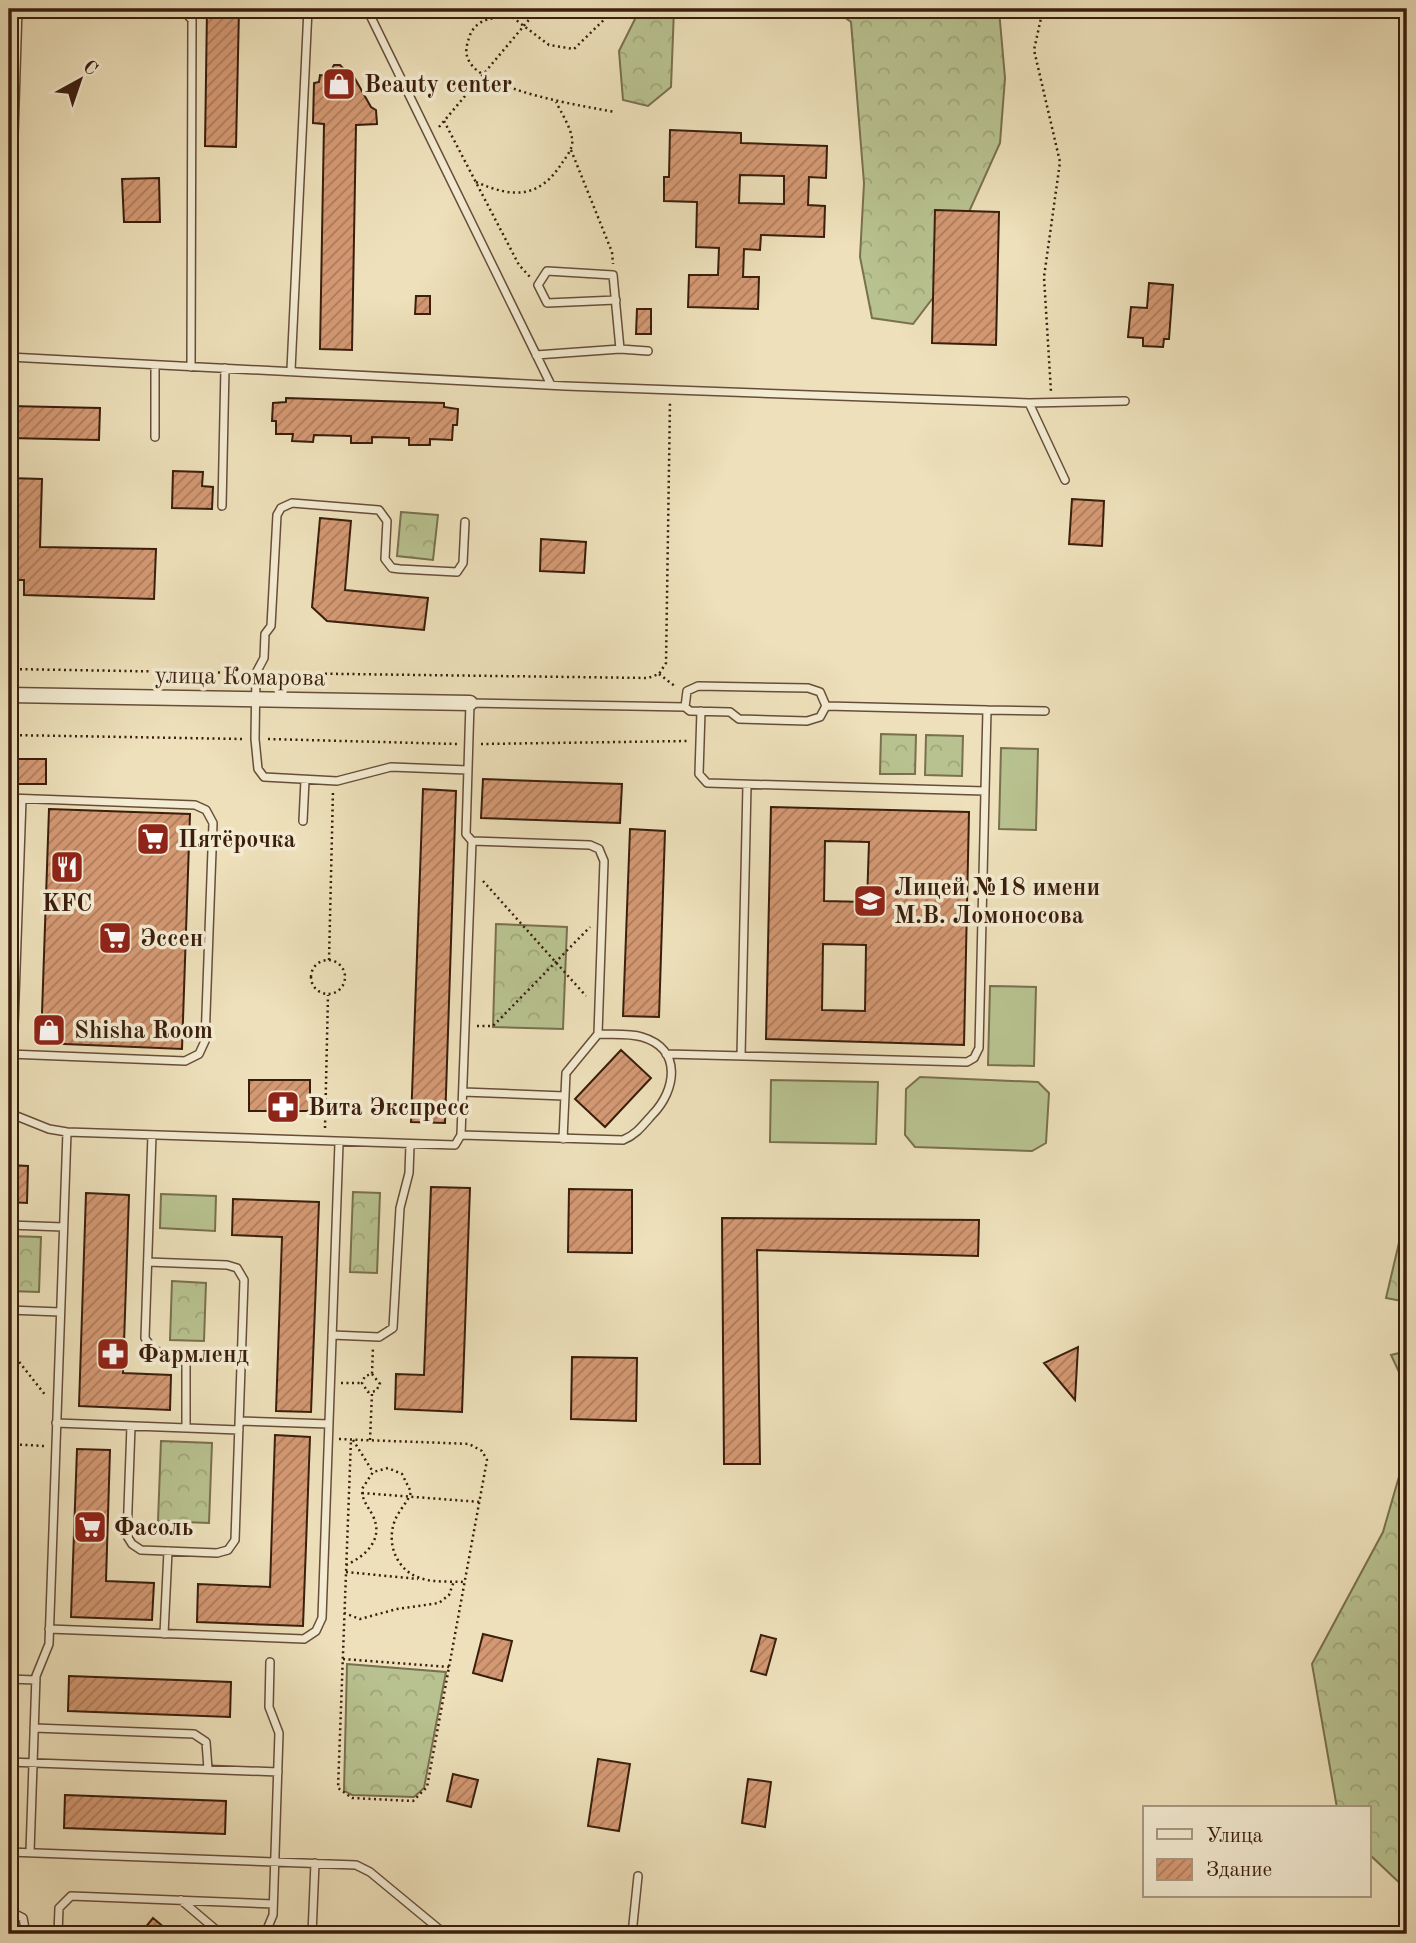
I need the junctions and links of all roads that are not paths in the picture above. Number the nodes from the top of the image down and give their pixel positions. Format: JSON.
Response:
{"nodes":[{"id":1,"x":18,"y":9,"type":"edge"},
{"id":2,"x":182,"y":9,"type":"edge"},
{"id":3,"x":308,"y":9,"type":"edge"},
{"id":4,"x":367,"y":9,"type":"edge"},
{"id":5,"x":9,"y":291,"type":"edge"},
{"id":6,"x":616,"y":300,"type":"junction"},
{"id":7,"x":620,"y":349,"type":"junction"},
{"id":8,"x":648,"y":351,"type":"dead end"},
{"id":9,"x":536,"y":355,"type":"junction"},
{"id":10,"x":9,"y":357,"type":"edge"},
{"id":11,"x":155,"y":365,"type":"junction"},
{"id":12,"x":191,"y":367,"type":"junction"},
{"id":13,"x":225,"y":368,"type":"junction"},
{"id":14,"x":291,"y":370,"type":"junction"},
{"id":15,"x":551,"y":385,"type":"junction"},
{"id":16,"x":1125,"y":401,"type":"dead end"},
{"id":17,"x":1029,"y":403,"type":"junction"},
{"id":18,"x":155,"y":437,"type":"dead end"},
{"id":19,"x":1065,"y":480,"type":"dead end"},
{"id":20,"x":222,"y":506,"type":"dead end"},
{"id":21,"x":465,"y":522,"type":"dead end"},
{"id":22,"x":9,"y":695,"type":"edge"},
{"id":23,"x":254,"y":699,"type":"junction"},
{"id":24,"x":470,"y":703,"type":"junction"},
{"id":25,"x":826,"y":706,"type":"junction"},
{"id":26,"x":685,"y":707,"type":"junction"},
{"id":27,"x":987,"y":710,"type":"junction"},
{"id":28,"x":701,"y":711,"type":"junction"},
{"id":29,"x":1045,"y":711,"type":"dead end"},
{"id":30,"x":468,"y":770,"type":"junction"},
{"id":31,"x":305,"y":780,"type":"junction"},
{"id":32,"x":747,"y":785,"type":"junction"},
{"id":33,"x":985,"y":791,"type":"junction"},
{"id":34,"x":9,"y":798,"type":"edge"},
{"id":35,"x":22,"y":799,"type":"junction"},
{"id":36,"x":303,"y":821,"type":"dead end"},
{"id":37,"x":472,"y":841,"type":"junction"},
{"id":38,"x":9,"y":853,"type":"edge"},
{"id":39,"x":20,"y":853,"type":"junction"},
{"id":40,"x":9,"y":900,"type":"edge"},
{"id":41,"x":18,"y":900,"type":"junction"},
{"id":42,"x":13,"y":952,"type":"edge"},
{"id":43,"x":11,"y":1012,"type":"edge"},
{"id":44,"x":598,"y":1034,"type":"junction"},
{"id":45,"x":11,"y":1054,"type":"edge"},
{"id":46,"x":666,"y":1054,"type":"junction"},
{"id":47,"x":741,"y":1056,"type":"junction"},
{"id":48,"x":463,"y":1092,"type":"junction"},
{"id":49,"x":564,"y":1096,"type":"junction"},
{"id":50,"x":9,"y":1113,"type":"edge"},
{"id":51,"x":67,"y":1132,"type":"junction"},
{"id":52,"x":152,"y":1135,"type":"junction"},
{"id":53,"x":461,"y":1135,"type":"junction"},
{"id":54,"x":563,"y":1139,"type":"junction"},
{"id":55,"x":339,"y":1143,"type":"junction"},
{"id":56,"x":410,"y":1145,"type":"junction"},
{"id":57,"x":9,"y":1225,"type":"edge"},
{"id":58,"x":64,"y":1227,"type":"junction"},
{"id":59,"x":148,"y":1262,"type":"junction"},
{"id":60,"x":9,"y":1310,"type":"edge"},
{"id":61,"x":61,"y":1312,"type":"junction"},
{"id":62,"x":332,"y":1335,"type":"junction"},
{"id":63,"x":239,"y":1421,"type":"junction"},
{"id":64,"x":57,"y":1423,"type":"junction"},
{"id":65,"x":329,"y":1424,"type":"junction"},
{"id":66,"x":131,"y":1426,"type":"junction"},
{"id":67,"x":186,"y":1428,"type":"junction"},
{"id":68,"x":239,"y":1430,"type":"junction"},
{"id":69,"x":167,"y":1551,"type":"junction"},
{"id":70,"x":49,"y":1629,"type":"junction"},
{"id":71,"x":164,"y":1634,"type":"junction"},
{"id":72,"x":270,"y":1662,"type":"dead end"},
{"id":73,"x":9,"y":1679,"type":"edge"},
{"id":74,"x":36,"y":1680,"type":"junction"},
{"id":75,"x":34,"y":1728,"type":"junction"},
{"id":76,"x":9,"y":1762,"type":"edge"},
{"id":77,"x":33,"y":1763,"type":"junction"},
{"id":78,"x":208,"y":1769,"type":"junction"},
{"id":79,"x":278,"y":1772,"type":"junction"},
{"id":80,"x":9,"y":1852,"type":"edge"},
{"id":81,"x":30,"y":1852,"type":"junction"},
{"id":82,"x":275,"y":1861,"type":"junction"},
{"id":83,"x":314,"y":1863,"type":"junction"},
{"id":84,"x":638,"y":1875,"type":"dead end"},
{"id":85,"x":180,"y":1900,"type":"junction"},
{"id":86,"x":273,"y":1904,"type":"junction"},
{"id":87,"x":9,"y":1911,"type":"edge"},
{"id":88,"x":26,"y":1934,"type":"edge"},
{"id":89,"x":58,"y":1934,"type":"edge"},
{"id":90,"x":221,"y":1934,"type":"edge"},
{"id":91,"x":265,"y":1934,"type":"edge"},
{"id":92,"x":312,"y":1934,"type":"edge"},
{"id":93,"x":444,"y":1934,"type":"edge"},
{"id":94,"x":632,"y":1934,"type":"edge"}],
"edges":[{"from":1,"to":5,"type":"lane"},
{"from":2,"to":12,"type":"lane"},
{"from":3,"to":14,"type":"lane"},
{"from":4,"to":9,"type":"lane"},
{"from":6,"to":6,"type":"lane"},
{"from":6,"to":7,"type":"lane"},
{"from":7,"to":8,"type":"lane"},
{"from":7,"to":9,"type":"lane"},
{"from":9,"to":15,"type":"lane"},
{"from":10,"to":11,"type":"lane"},
{"from":11,"to":12,"type":"lane"},
{"from":11,"to":18,"type":"lane"},
{"from":12,"to":13,"type":"lane"},
{"from":13,"to":14,"type":"lane"},
{"from":13,"to":20,"type":"lane"},
{"from":14,"to":15,"type":"lane"},
{"from":15,"to":17,"type":"lane"},
{"from":16,"to":17,"type":"lane"},
{"from":17,"to":19,"type":"lane"},
{"from":21,"to":23,"type":"lane"},
{"from":22,"to":23,"type":"street","name":"улица Комарова"},
{"from":23,"to":24,"type":"street","name":"улица Комарова"},
{"from":23,"to":31,"type":"lane"},
{"from":24,"to":26,"type":"lane"},
{"from":24,"to":30,"type":"lane"},
{"from":25,"to":26,"type":"lane"},
{"from":25,"to":27,"type":"lane"},
{"from":25,"to":28,"type":"lane"},
{"from":26,"to":28,"type":"lane"},
{"from":27,"to":29,"type":"lane"},
{"from":27,"to":33,"type":"lane"},
{"from":28,"to":32,"type":"lane"},
{"from":30,"to":31,"type":"lane"},
{"from":30,"to":37,"type":"lane"},
{"from":31,"to":36,"type":"lane"},
{"from":32,"to":33,"type":"lane"},
{"from":32,"to":47,"type":"lane"},
{"from":33,"to":47,"type":"lane"},
{"from":34,"to":35,"type":"lane"},
{"from":35,"to":39,"type":"lane"},
{"from":35,"to":45,"type":"lane"},
{"from":37,"to":44,"type":"lane"},
{"from":37,"to":48,"type":"lane"},
{"from":38,"to":39,"type":"lane"},
{"from":39,"to":41,"type":"lane"},
{"from":40,"to":41,"type":"lane"},
{"from":41,"to":42,"type":"lane"},
{"from":42,"to":43,"type":"lane"},
{"from":43,"to":45,"type":"lane"},
{"from":44,"to":46,"type":"lane"},
{"from":44,"to":49,"type":"lane"},
{"from":46,"to":47,"type":"lane"},
{"from":46,"to":54,"type":"lane"},
{"from":48,"to":49,"type":"lane"},
{"from":48,"to":53,"type":"lane"},
{"from":49,"to":54,"type":"lane"},
{"from":50,"to":51,"type":"lane"},
{"from":51,"to":52,"type":"lane"},
{"from":51,"to":58,"type":"lane"},
{"from":52,"to":55,"type":"lane"},
{"from":52,"to":59,"type":"lane"},
{"from":53,"to":54,"type":"lane"},
{"from":53,"to":56,"type":"lane"},
{"from":55,"to":56,"type":"lane"},
{"from":55,"to":62,"type":"lane"},
{"from":56,"to":62,"type":"lane"},
{"from":57,"to":58,"type":"lane"},
{"from":58,"to":61,"type":"lane"},
{"from":59,"to":63,"type":"lane"},
{"from":59,"to":67,"type":"lane"},
{"from":60,"to":61,"type":"lane"},
{"from":61,"to":64,"type":"lane"},
{"from":62,"to":65,"type":"lane"},
{"from":63,"to":65,"type":"lane"},
{"from":63,"to":68,"type":"lane"},
{"from":64,"to":66,"type":"lane"},
{"from":64,"to":70,"type":"lane"},
{"from":65,"to":71,"type":"lane"},
{"from":66,"to":67,"type":"lane"},
{"from":66,"to":69,"type":"lane"},
{"from":67,"to":68,"type":"lane"},
{"from":68,"to":69,"type":"lane"},
{"from":69,"to":71,"type":"lane"},
{"from":70,"to":71,"type":"lane"},
{"from":70,"to":74,"type":"lane"},
{"from":72,"to":79,"type":"lane"},
{"from":73,"to":74,"type":"lane"},
{"from":74,"to":75,"type":"lane"},
{"from":75,"to":77,"type":"lane"},
{"from":75,"to":78,"type":"lane"},
{"from":76,"to":77,"type":"lane"},
{"from":77,"to":78,"type":"lane"},
{"from":77,"to":81,"type":"lane"},
{"from":78,"to":79,"type":"lane"},
{"from":79,"to":82,"type":"lane"},
{"from":80,"to":81,"type":"lane"},
{"from":81,"to":82,"type":"lane"},
{"from":82,"to":83,"type":"lane"},
{"from":82,"to":86,"type":"lane"},
{"from":83,"to":92,"type":"lane"},
{"from":83,"to":93,"type":"lane"},
{"from":84,"to":94,"type":"lane"},
{"from":85,"to":86,"type":"lane"},
{"from":85,"to":89,"type":"lane"},
{"from":85,"to":90,"type":"lane"},
{"from":86,"to":91,"type":"lane"},
{"from":87,"to":88,"type":"lane"}]}
